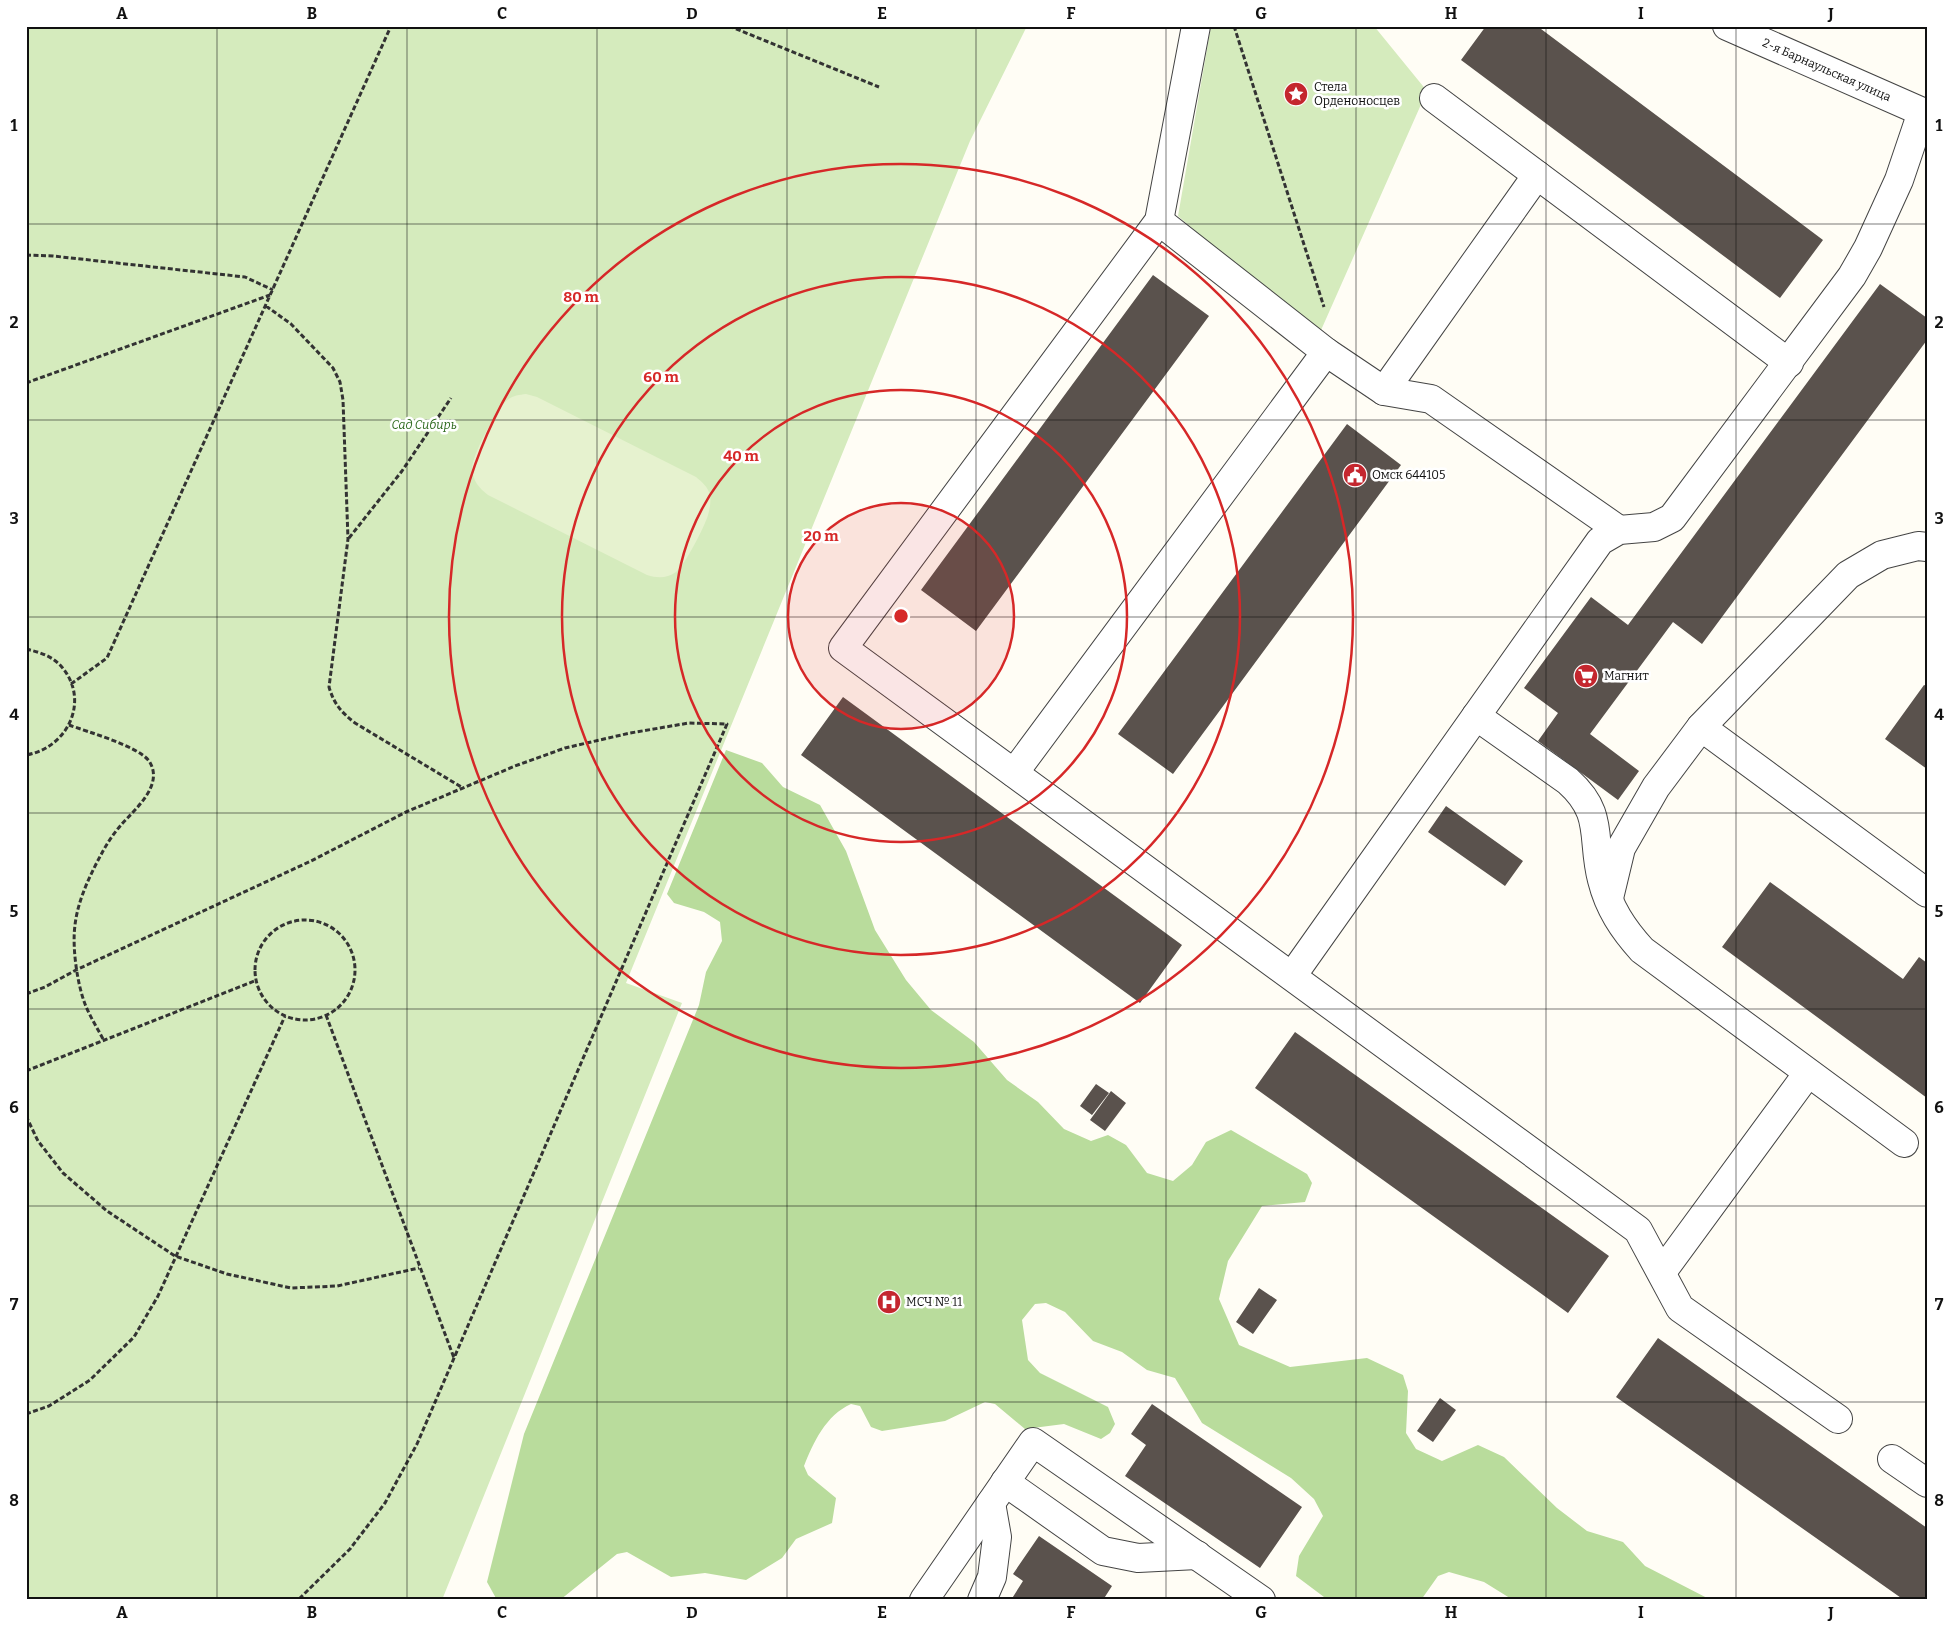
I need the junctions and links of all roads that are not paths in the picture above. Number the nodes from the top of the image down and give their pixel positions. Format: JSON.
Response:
{"nodes":[{"id":1,"x":1196,"y":26,"type":"edge"},
{"id":2,"x":1727,"y":26,"type":"edge"},
{"id":3,"x":1434,"y":98,"type":"dead end"},
{"id":4,"x":1924,"y":113,"type":"edge"},
{"id":5,"x":1538,"y":175,"type":"junction"},
{"id":6,"x":1159,"y":221,"type":"junction"},
{"id":7,"x":1326,"y":352,"type":"junction"},
{"id":8,"x":1789,"y":362,"type":"junction"},
{"id":9,"x":1384,"y":391,"type":"junction"},
{"id":10,"x":1620,"y":530,"type":"junction"},
{"id":11,"x":1927,"y":547,"type":"edge"},
{"id":12,"x":1476,"y":716,"type":"junction"},
{"id":13,"x":1701,"y":727,"type":"junction"},
{"id":14,"x":1014,"y":773,"type":"junction"},
{"id":15,"x":1927,"y":893,"type":"edge"},
{"id":16,"x":1608,"y":902,"type":"junction"},
{"id":17,"x":1292,"y":976,"type":"junction"},
{"id":18,"x":1808,"y":1073,"type":"junction"},
{"id":19,"x":1904,"y":1143,"type":"dead end"},
{"id":20,"x":1662,"y":1272,"type":"junction"},
{"id":21,"x":1838,"y":1419,"type":"dead end"},
{"id":22,"x":1892,"y":1459,"type":"dead end"},
{"id":23,"x":1926,"y":1483,"type":"edge"},
{"id":24,"x":998,"y":1492,"type":"junction"},
{"id":25,"x":1196,"y":1555,"type":"junction"},
{"id":26,"x":924,"y":1600,"type":"edge"},
{"id":27,"x":982,"y":1600,"type":"edge"},
{"id":28,"x":1261,"y":1600,"type":"edge"}],
"edges":[{"from":1,"to":6,"type":"street"},
{"from":2,"to":4,"type":"street","name":"2-я Барнаульская улица"},
{"from":3,"to":5,"type":"street"},
{"from":4,"to":8,"type":"street"},
{"from":5,"to":8,"type":"street"},
{"from":5,"to":9,"type":"street"},
{"from":6,"to":7,"type":"street"},
{"from":6,"to":14,"type":"street"},
{"from":7,"to":9,"type":"street"},
{"from":7,"to":14,"type":"street"},
{"from":8,"to":10,"type":"street"},
{"from":9,"to":10,"type":"street"},
{"from":10,"to":12,"type":"street"},
{"from":11,"to":13,"type":"street"},
{"from":12,"to":16,"type":"street"},
{"from":12,"to":17,"type":"street"},
{"from":13,"to":15,"type":"street"},
{"from":13,"to":16,"type":"street"},
{"from":14,"to":17,"type":"street"},
{"from":16,"to":18,"type":"street"},
{"from":17,"to":20,"type":"street"},
{"from":18,"to":19,"type":"street"},
{"from":18,"to":20,"type":"street"},
{"from":20,"to":21,"type":"street"},
{"from":22,"to":23,"type":"street"},
{"from":24,"to":25,"type":"street"},
{"from":24,"to":25,"type":"street"},
{"from":24,"to":26,"type":"street"},
{"from":24,"to":27,"type":"street"},
{"from":25,"to":28,"type":"street"}]}
